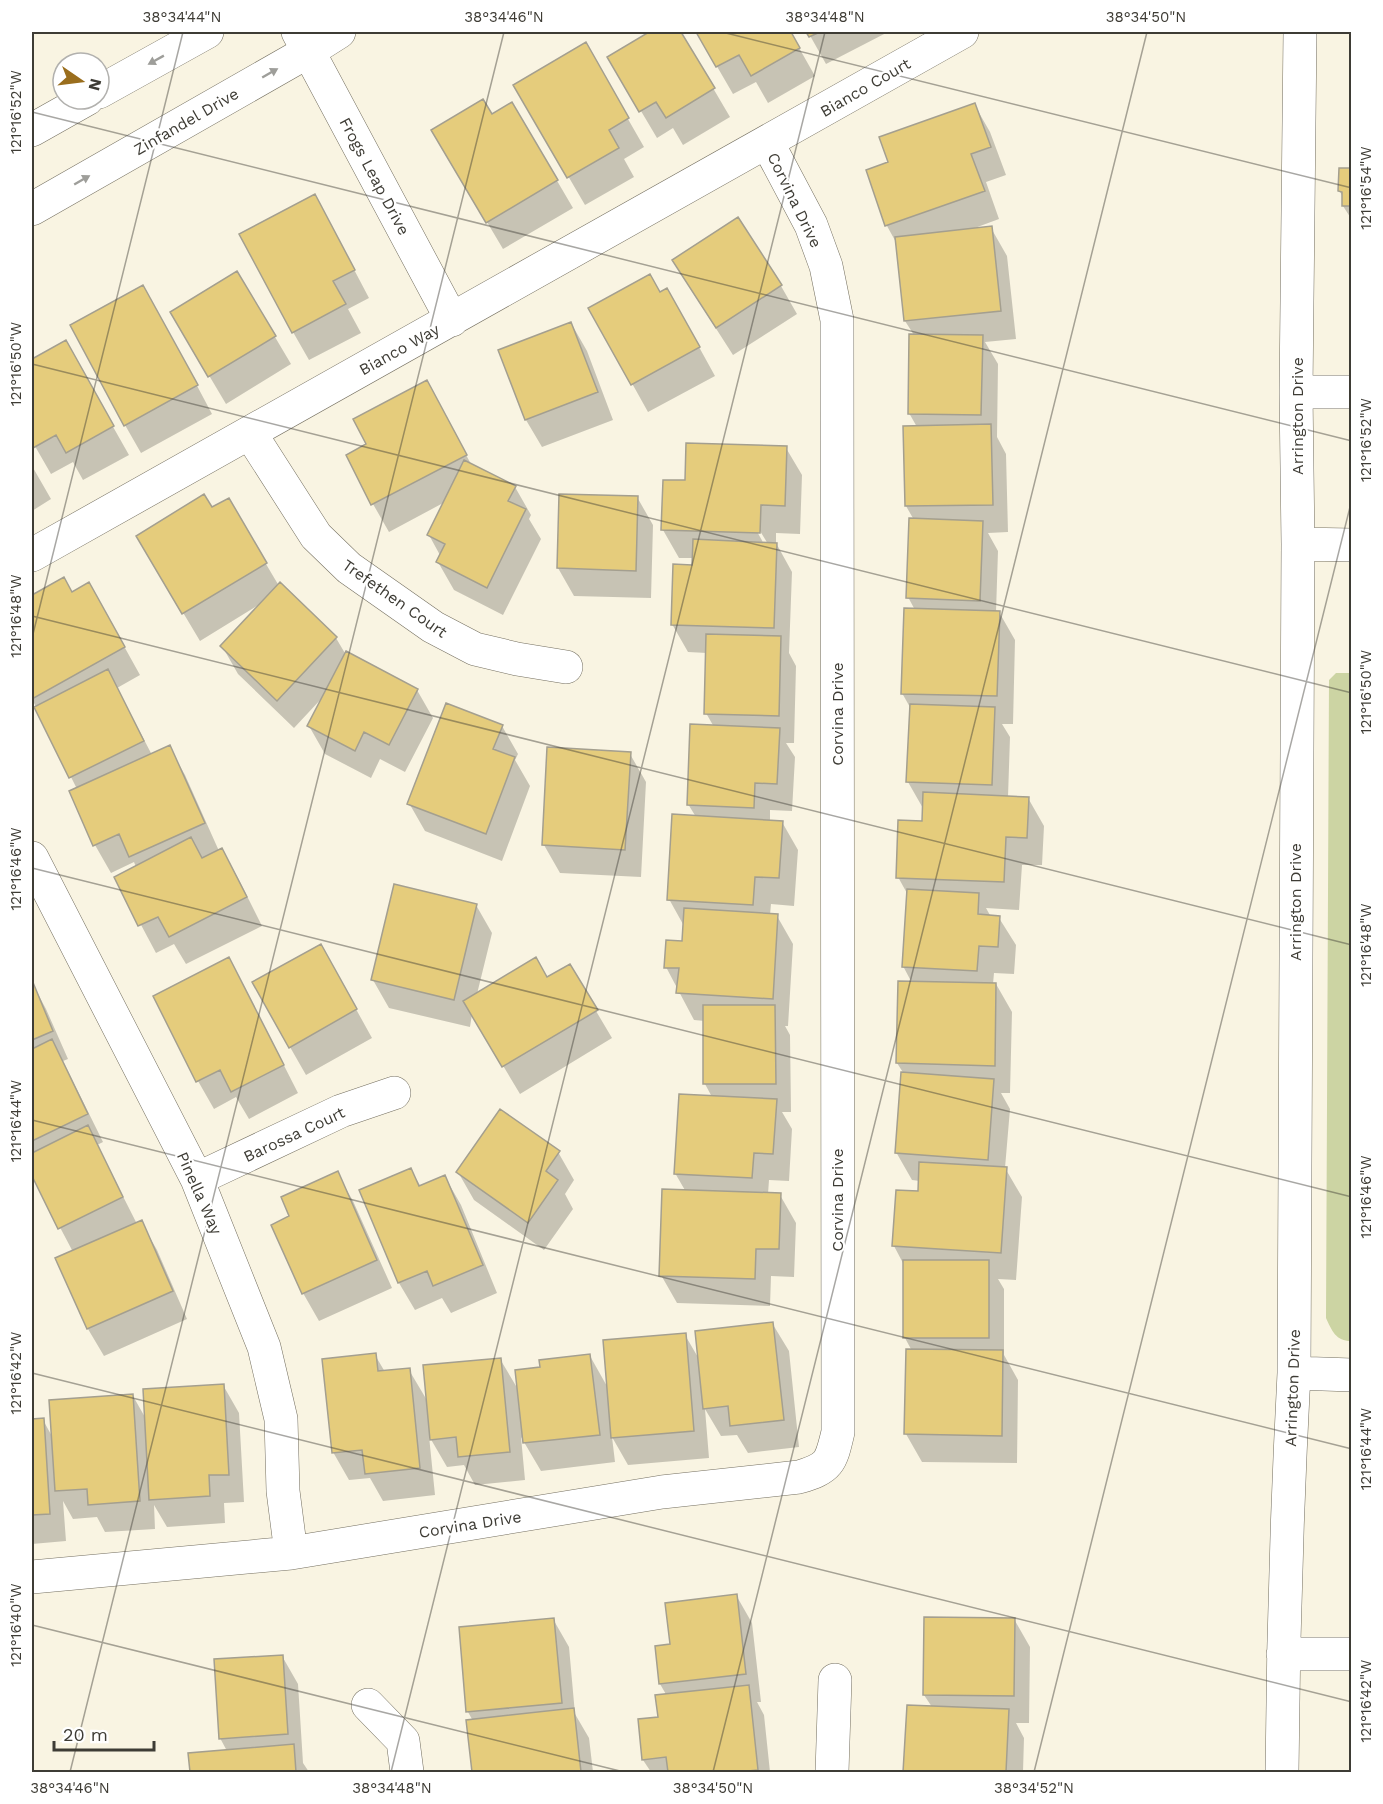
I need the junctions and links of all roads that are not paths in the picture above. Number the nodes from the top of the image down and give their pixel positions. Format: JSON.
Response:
{"nodes":[{"id":1,"x":207,"y":32,"type":"edge"},
{"id":2,"x":339,"y":32,"type":"edge"},
{"id":3,"x":962,"y":32,"type":"edge"},
{"id":4,"x":1300,"y":32,"type":"edge"},
{"id":5,"x":303,"y":41,"type":"edge"},
{"id":6,"x":111,"y":85,"type":"edge"},
{"id":7,"x":66,"y":111,"type":"edge"},
{"id":8,"x":32,"y":130,"type":"edge"},
{"id":9,"x":767,"y":142,"type":"junction"},
{"id":10,"x":32,"y":209,"type":"edge"},
{"id":11,"x":452,"y":320,"type":"junction"},
{"id":12,"x":1296,"y":392,"type":"junction"},
{"id":13,"x":1352,"y":392,"type":"edge"},
{"id":14,"x":250,"y":433,"type":"junction"},
{"id":15,"x":1298,"y":544,"type":"junction"},
{"id":16,"x":1352,"y":544,"type":"edge"},
{"id":17,"x":32,"y":555,"type":"edge"},
{"id":18,"x":566,"y":667,"type":"dead end"},
{"id":19,"x":32,"y":858,"type":"edge"},
{"id":20,"x":394,"y":1093,"type":"dead end"},
{"id":21,"x":197,"y":1179,"type":"junction"},
{"id":22,"x":1294,"y":1373,"type":"junction"},
{"id":23,"x":1352,"y":1375,"type":"edge"},
{"id":24,"x":291,"y":1553,"type":"junction"},
{"id":25,"x":32,"y":1577,"type":"edge"},
{"id":26,"x":1283,"y":1654,"type":"junction"},
{"id":27,"x":1352,"y":1654,"type":"edge"},
{"id":28,"x":835,"y":1680,"type":"dead end"},
{"id":29,"x":368,"y":1705,"type":"dead end"},
{"id":30,"x":407,"y":1773,"type":"edge"},
{"id":31,"x":832,"y":1773,"type":"edge"},
{"id":32,"x":1282,"y":1773,"type":"edge"}],
"edges":[{"from":1,"to":6,"type":"street","one_way":true},
{"from":2,"to":5,"type":"street","name":"Zinfandel Drive"},
{"from":3,"to":9,"type":"street","name":"Bianco Court"},
{"from":4,"to":12,"type":"street","name":"Arrington Drive"},
{"from":10,"to":5,"type":"street","name":"Zinfandel Drive","one_way":true},
{"from":5,"to":11,"type":"street","name":"Frogs Leap Drive"},
{"from":7,"to":8,"type":"street"},
{"from":9,"to":11,"type":"street","name":"Bianco Way"},
{"from":9,"to":24,"type":"street","name":"Corvina Drive"},
{"from":11,"to":14,"type":"street","name":"Bianco Way"},
{"from":12,"to":13,"type":"street"},
{"from":12,"to":15,"type":"street","name":"Arrington Drive"},
{"from":14,"to":17,"type":"street","name":"Bianco Way"},
{"from":14,"to":18,"type":"street","name":"Trefethen Court"},
{"from":15,"to":16,"type":"street"},
{"from":15,"to":22,"type":"street","name":"Arrington Drive"},
{"from":19,"to":21,"type":"street","name":"Pinella Way"},
{"from":20,"to":21,"type":"street","name":"Barossa Court"},
{"from":21,"to":24,"type":"street","name":"Pinella Way"},
{"from":22,"to":23,"type":"street"},
{"from":22,"to":26,"type":"street","name":"Arrington Drive"},
{"from":24,"to":25,"type":"street","name":"Corvina Drive"},
{"from":26,"to":27,"type":"street"},
{"from":26,"to":32,"type":"street","name":"Arrington Drive"},
{"from":28,"to":31,"type":"street"},
{"from":29,"to":30,"type":"street"}]}
